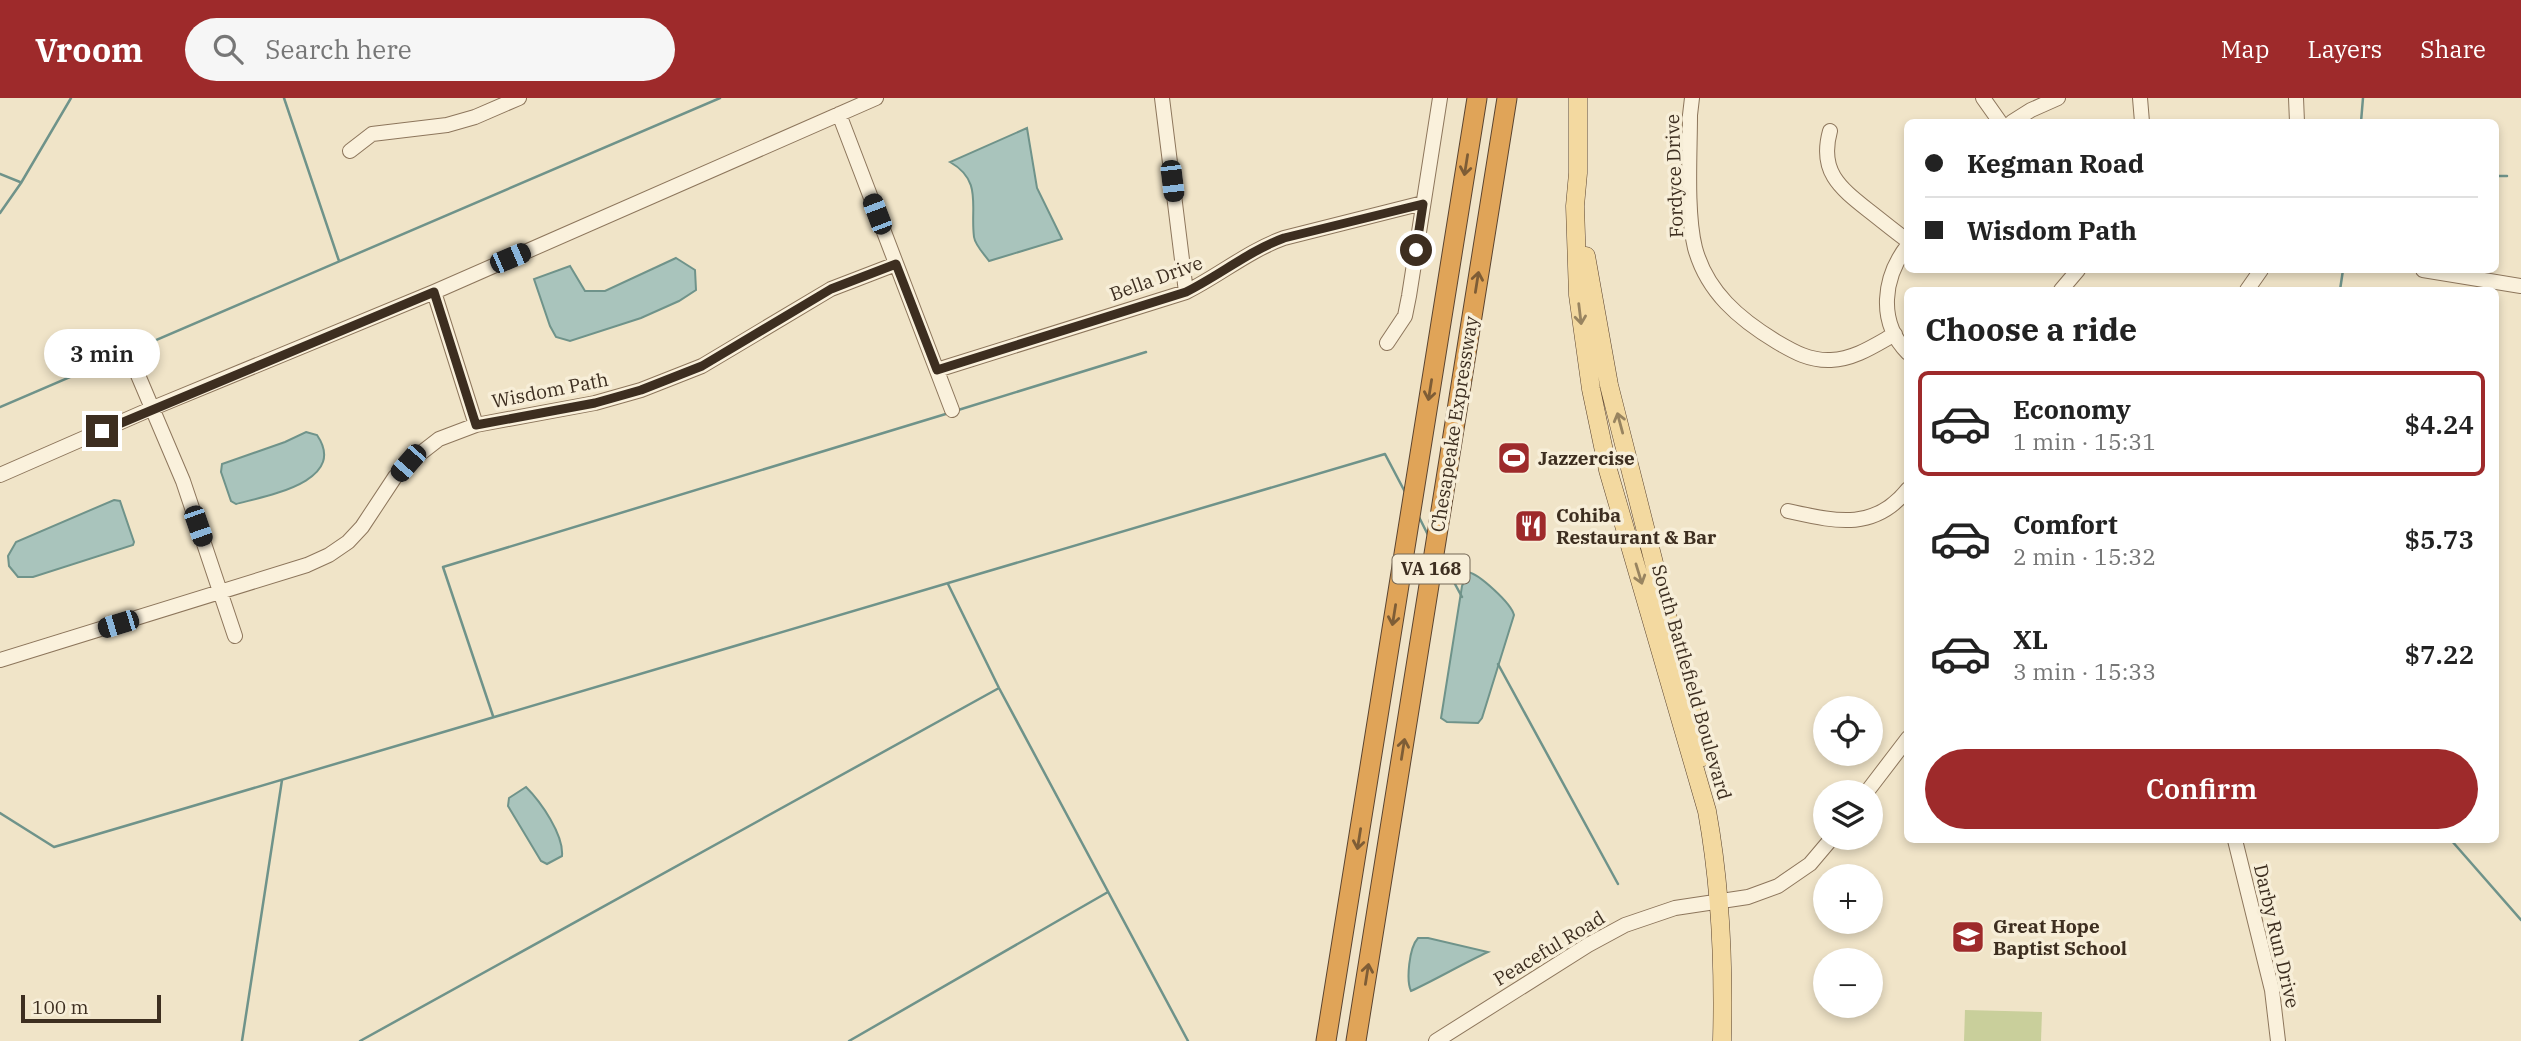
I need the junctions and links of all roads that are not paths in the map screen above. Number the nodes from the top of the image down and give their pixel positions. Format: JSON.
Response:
{"nodes":[{"id":1,"x":519,"y":98,"type":"edge"},
{"id":2,"x":876,"y":98,"type":"edge"},
{"id":3,"x":1162,"y":98,"type":"edge"},
{"id":4,"x":1440,"y":98,"type":"edge"},
{"id":5,"x":1476,"y":98,"type":"edge"},
{"id":6,"x":1507,"y":98,"type":"edge"},
{"id":7,"x":1578,"y":98,"type":"edge"},
{"id":8,"x":1692,"y":98,"type":"edge"},
{"id":9,"x":1983,"y":98,"type":"edge"},
{"id":10,"x":2058,"y":98,"type":"edge"},
{"id":11,"x":2140,"y":98,"type":"edge"},
{"id":12,"x":2297,"y":98,"type":"edge"},
{"id":13,"x":839,"y":114,"type":"junction"},
{"id":14,"x":1998,"y":119,"type":"edge"},
{"id":15,"x":2017,"y":119,"type":"edge"},
{"id":16,"x":2142,"y":119,"type":"edge"},
{"id":17,"x":2297,"y":119,"type":"edge"},
{"id":18,"x":1830,"y":131,"type":"dead end"},
{"id":19,"x":350,"y":151,"type":"dead end"},
{"id":20,"x":1423,"y":204,"type":"junction"},
{"id":21,"x":1904,"y":240,"type":"edge"},
{"id":22,"x":1904,"y":249,"type":"edge"},
{"id":23,"x":896,"y":264,"type":"junction"},
{"id":24,"x":2075,"y":273,"type":"edge"},
{"id":25,"x":2441,"y":273,"type":"edge"},
{"id":26,"x":2521,"y":286,"type":"edge"},
{"id":27,"x":2064,"y":287,"type":"edge"},
{"id":28,"x":434,"y":292,"type":"junction"},
{"id":29,"x":1186,"y":292,"type":"junction"},
{"id":30,"x":1895,"y":334,"type":"junction"},
{"id":31,"x":1387,"y":343,"type":"dead end"},
{"id":32,"x":1904,"y":347,"type":"edge"},
{"id":33,"x":135,"y":368,"type":"dead end"},
{"id":34,"x":937,"y":370,"type":"junction"},
{"id":35,"x":153,"y":408,"type":"junction"},
{"id":36,"x":952,"y":411,"type":"dead end"},
{"id":37,"x":476,"y":425,"type":"junction"},
{"id":38,"x":0,"y":475,"type":"edge"},
{"id":39,"x":1904,"y":493,"type":"edge"},
{"id":40,"x":1787,"y":511,"type":"dead end"},
{"id":41,"x":221,"y":592,"type":"junction"},
{"id":42,"x":235,"y":636,"type":"dead end"},
{"id":43,"x":0,"y":660,"type":"edge"},
{"id":44,"x":1904,"y":743,"type":"edge"},
{"id":45,"x":1876,"y":780,"type":"edge"},
{"id":46,"x":2236,"y":843,"type":"edge"},
{"id":47,"x":1822,"y":850,"type":"edge"},
{"id":48,"x":1726,"y":899,"type":"junction"},
{"id":49,"x":1326,"y":1041,"type":"edge"},
{"id":50,"x":1356,"y":1041,"type":"edge"},
{"id":51,"x":1436,"y":1041,"type":"edge"},
{"id":52,"x":1722,"y":1041,"type":"edge"},
{"id":53,"x":1734,"y":1041,"type":"edge"},
{"id":54,"x":2278,"y":1041,"type":"edge"}],
"edges":[{"from":1,"to":19,"type":"street"},
{"from":2,"to":13,"type":"street"},
{"from":3,"to":29,"type":"street"},
{"from":4,"to":20,"type":"street"},
{"from":5,"to":49,"type":"highway","name":"Chesapeake Expressway","number":"VA 168","one_way":true},
{"from":50,"to":6,"type":"highway","name":"Chesapeake Expressway","number":"VA 168","one_way":true},
{"from":7,"to":48,"type":"main road","name":"South Battlefield Boulevard"},
{"from":8,"to":30,"type":"street","name":"Fordyce Drive"},
{"from":9,"to":14,"type":"street"},
{"from":10,"to":15,"type":"street"},
{"from":11,"to":16,"type":"street"},
{"from":12,"to":17,"type":"street"},
{"from":13,"to":23,"type":"street"},
{"from":13,"to":28,"type":"street"},
{"from":18,"to":21,"type":"street"},
{"from":20,"to":29,"type":"street","name":"Bella Drive"},
{"from":20,"to":31,"type":"street"},
{"from":22,"to":30,"type":"street"},
{"from":23,"to":34,"type":"street"},
{"from":23,"to":37,"type":"street","name":"Wisdom Path"},
{"from":24,"to":27,"type":"street"},
{"from":25,"to":26,"type":"street"},
{"from":28,"to":35,"type":"street"},
{"from":28,"to":37,"type":"street"},
{"from":29,"to":34,"type":"street","name":"Bella Drive"},
{"from":30,"to":32,"type":"street"},
{"from":33,"to":35,"type":"street"},
{"from":34,"to":36,"type":"street"},
{"from":35,"to":38,"type":"street"},
{"from":35,"to":41,"type":"street"},
{"from":37,"to":41,"type":"street","name":"Wisdom Path"},
{"from":39,"to":40,"type":"street"},
{"from":41,"to":42,"type":"street"},
{"from":41,"to":43,"type":"street","name":"Wisdom Path"},
{"from":44,"to":45,"type":"street"},
{"from":46,"to":54,"type":"street","name":"Darby Run Drive"},
{"from":47,"to":48,"type":"street","name":"Peaceful Road"},
{"from":48,"to":51,"type":"street","name":"Peaceful Road"},
{"from":48,"to":52,"type":"main road","name":"South Battlefield Boulevard"},
{"from":48,"to":53,"type":"main road","name":"South Battlefield Boulevard"}]}
